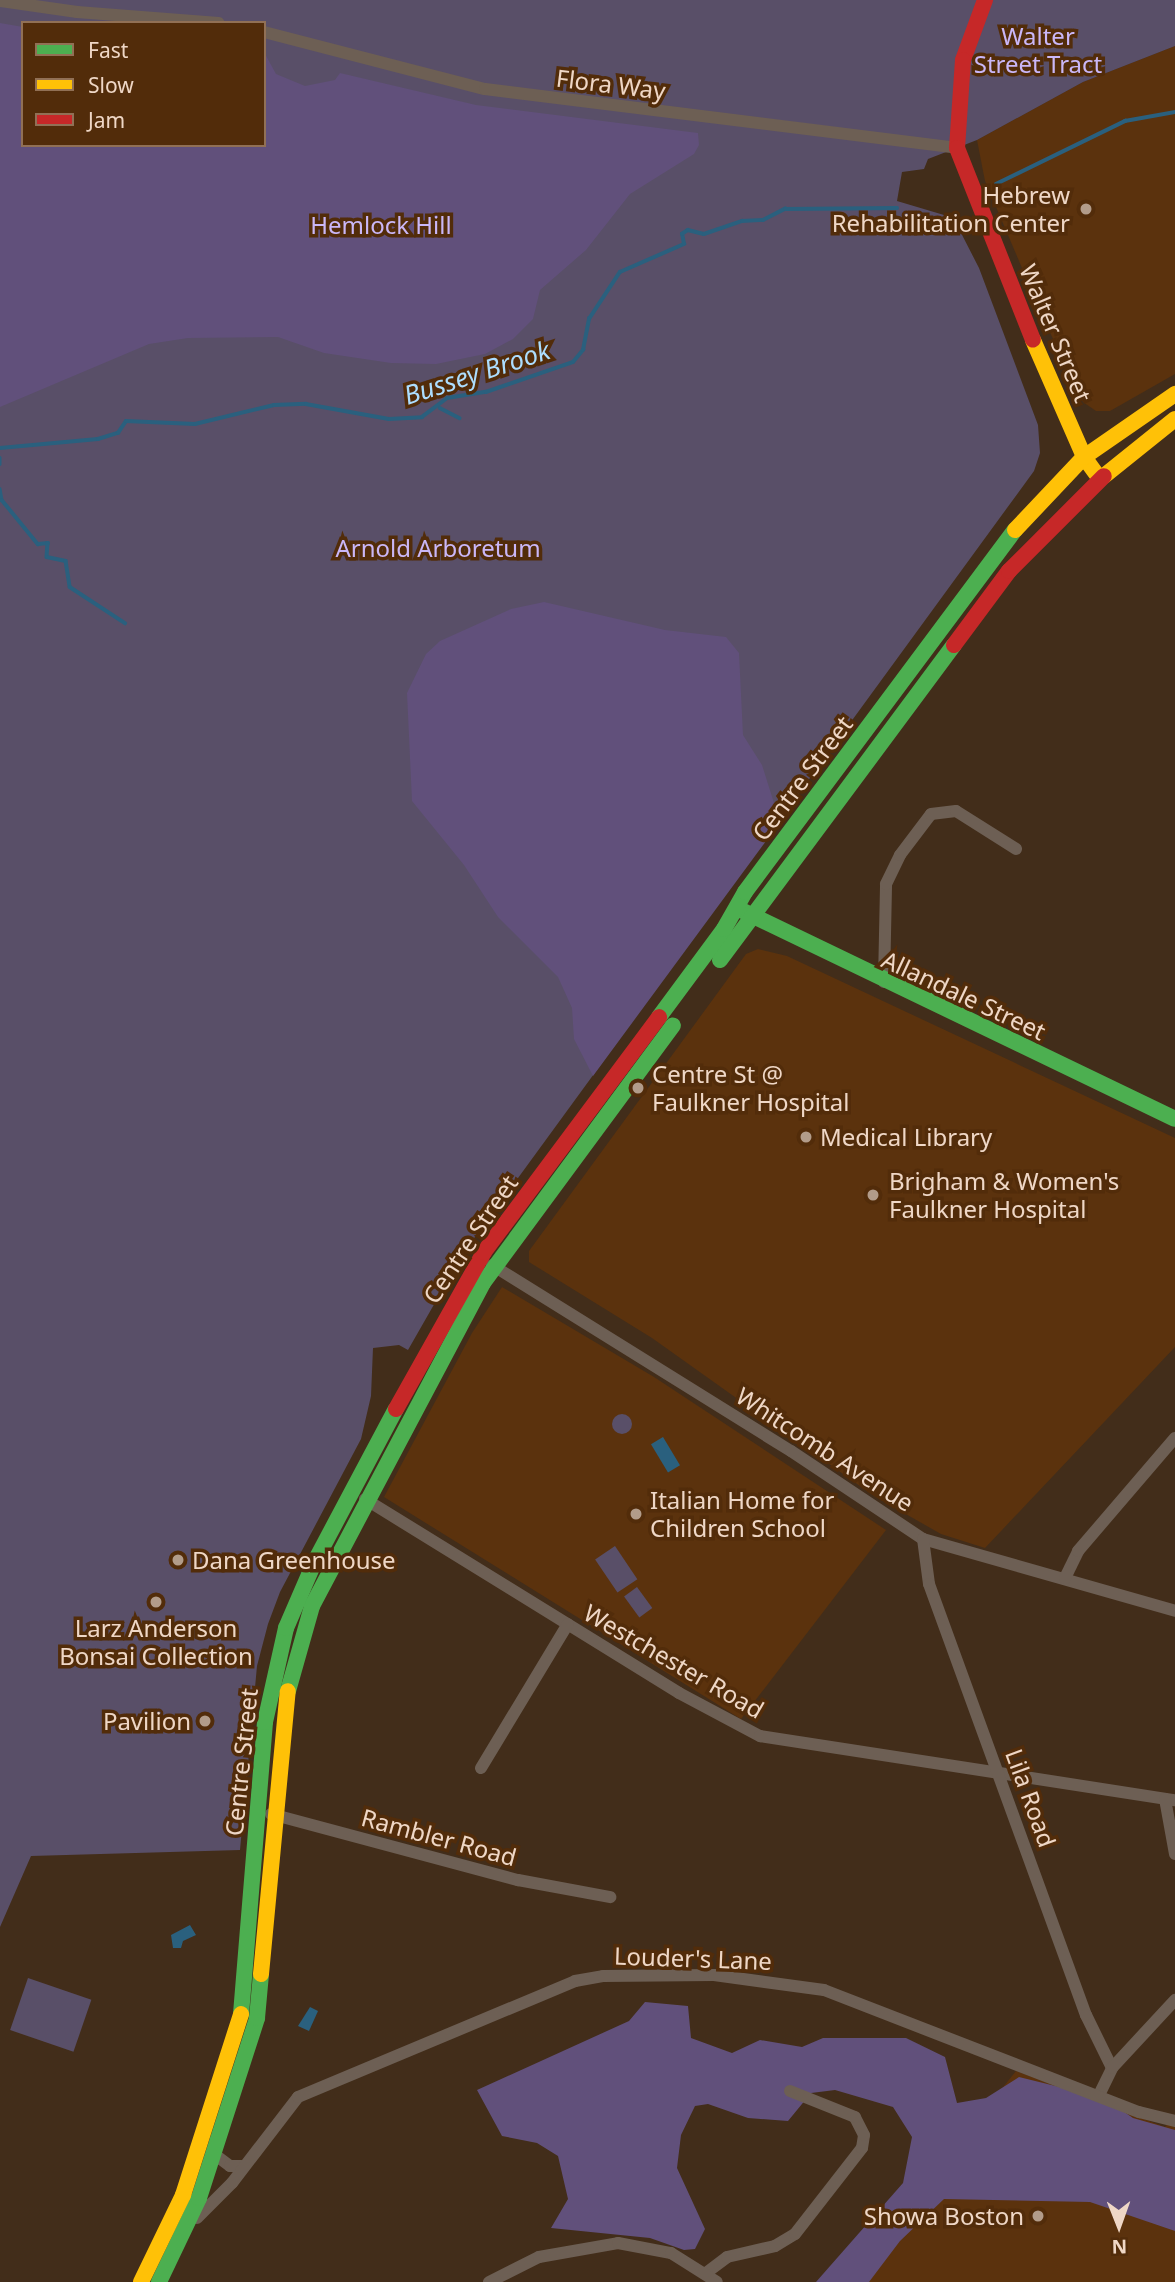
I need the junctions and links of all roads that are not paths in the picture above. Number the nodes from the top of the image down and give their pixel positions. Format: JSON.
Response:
{"nodes":[{"id":1,"x":985,"y":0,"type":"edge"},
{"id":2,"x":0,"y":1,"type":"edge"},
{"id":3,"x":193,"y":21,"type":"edge"},
{"id":4,"x":266,"y":33,"type":"edge"},
{"id":5,"x":957,"y":148,"type":"junction"},
{"id":6,"x":1175,"y":394,"type":"edge"},
{"id":7,"x":1175,"y":419,"type":"edge"},
{"id":8,"x":1084,"y":457,"type":"junction"},
{"id":9,"x":1100,"y":479,"type":"junction"},
{"id":10,"x":1016,"y":849,"type":"dead end"},
{"id":11,"x":736,"y":906,"type":"junction"},
{"id":12,"x":753,"y":917,"type":"junction"},
{"id":13,"x":884,"y":982,"type":"junction"},
{"id":14,"x":1175,"y":1119,"type":"edge"},
{"id":15,"x":487,"y":1262,"type":"junction"},
{"id":16,"x":1175,"y":1438,"type":"edge"},
{"id":17,"x":359,"y":1495,"type":"junction"},
{"id":18,"x":923,"y":1539,"type":"junction"},
{"id":19,"x":1065,"y":1578,"type":"junction"},
{"id":20,"x":1175,"y":1611,"type":"edge"},
{"id":21,"x":568,"y":1624,"type":"junction"},
{"id":22,"x":481,"y":1768,"type":"dead end"},
{"id":23,"x":1000,"y":1773,"type":"junction"},
{"id":24,"x":1170,"y":1799,"type":"edge"},
{"id":25,"x":258,"y":1811,"type":"junction"},
{"id":26,"x":274,"y":1815,"type":"junction"},
{"id":27,"x":1175,"y":1854,"type":"edge"},
{"id":28,"x":610,"y":1896,"type":"dead end"},
{"id":29,"x":1175,"y":2000,"type":"edge"},
{"id":30,"x":1112,"y":2068,"type":"junction"},
{"id":31,"x":790,"y":2091,"type":"dead end"},
{"id":32,"x":1099,"y":2095,"type":"junction"},
{"id":33,"x":1175,"y":2121,"type":"edge"},
{"id":34,"x":214,"y":2154,"type":"junction"},
{"id":35,"x":244,"y":2166,"type":"junction"},
{"id":36,"x":188,"y":2227,"type":"junction"},
{"id":37,"x":706,"y":2273,"type":"junction"},
{"id":38,"x":141,"y":2282,"type":"edge"},
{"id":39,"x":159,"y":2282,"type":"edge"},
{"id":40,"x":489,"y":2282,"type":"edge"},
{"id":41,"x":716,"y":2282,"type":"edge"}],
"edges":[{"from":1,"to":5,"type":"main road","name":"Walter Street"},
{"from":2,"to":3,"type":"street"},
{"from":4,"to":5,"type":"street","name":"Flora Way"},
{"from":5,"to":8,"type":"main road","name":"Walter Street"},
{"from":6,"to":8,"type":"main road","name":"Centre Street"},
{"from":7,"to":9,"type":"main road","name":"Centre Street"},
{"from":8,"to":9,"type":"main road","name":"Walter Street"},
{"from":8,"to":11,"type":"main road","name":"Centre Street"},
{"from":9,"to":12,"type":"main road","name":"Centre Street"},
{"from":10,"to":13,"type":"street"},
{"from":11,"to":12,"type":"main road","name":"Allandale Street"},
{"from":11,"to":15,"type":"main road","name":"Centre Street"},
{"from":12,"to":13,"type":"main road","name":"Allandale Street"},
{"from":12,"to":15,"type":"main road","name":"Centre Street"},
{"from":13,"to":14,"type":"main road","name":"Allandale Street"},
{"from":15,"to":17,"type":"main road","name":"Centre Street"},
{"from":15,"to":18,"type":"street","name":"Whitcomb Avenue"},
{"from":16,"to":19,"type":"street"},
{"from":17,"to":21,"type":"street","name":"Westchester Road"},
{"from":17,"to":25,"type":"main road","name":"Centre Street"},
{"from":17,"to":26,"type":"main road","name":"Centre Street"},
{"from":18,"to":19,"type":"street","name":"Whitcomb Avenue"},
{"from":18,"to":23,"type":"street","name":"Lila Road"},
{"from":19,"to":20,"type":"street","name":"Whitcomb Avenue"},
{"from":21,"to":22,"type":"street"},
{"from":21,"to":23,"type":"street","name":"Westchester Road"},
{"from":23,"to":24,"type":"street","name":"Westchester Road"},
{"from":23,"to":30,"type":"street","name":"Lila Road"},
{"from":24,"to":27,"type":"street"},
{"from":25,"to":26,"type":"street","name":"Rambler Road"},
{"from":25,"to":38,"type":"main road","name":"Centre Street"},
{"from":26,"to":28,"type":"street","name":"Rambler Road"},
{"from":26,"to":34,"type":"main road","name":"Centre Street"},
{"from":29,"to":30,"type":"street"},
{"from":30,"to":32,"type":"street"},
{"from":31,"to":37,"type":"street"},
{"from":32,"to":33,"type":"street","name":"Louder's Lane"},
{"from":32,"to":35,"type":"street","name":"Louder's Lane"},
{"from":34,"to":35,"type":"street"},
{"from":34,"to":36,"type":"main road","name":"Centre Street"},
{"from":35,"to":36,"type":"street","name":"Louder's Lane"},
{"from":36,"to":39,"type":"main road","name":"Centre Street"},
{"from":37,"to":40,"type":"street"},
{"from":37,"to":41,"type":"street"}]}
